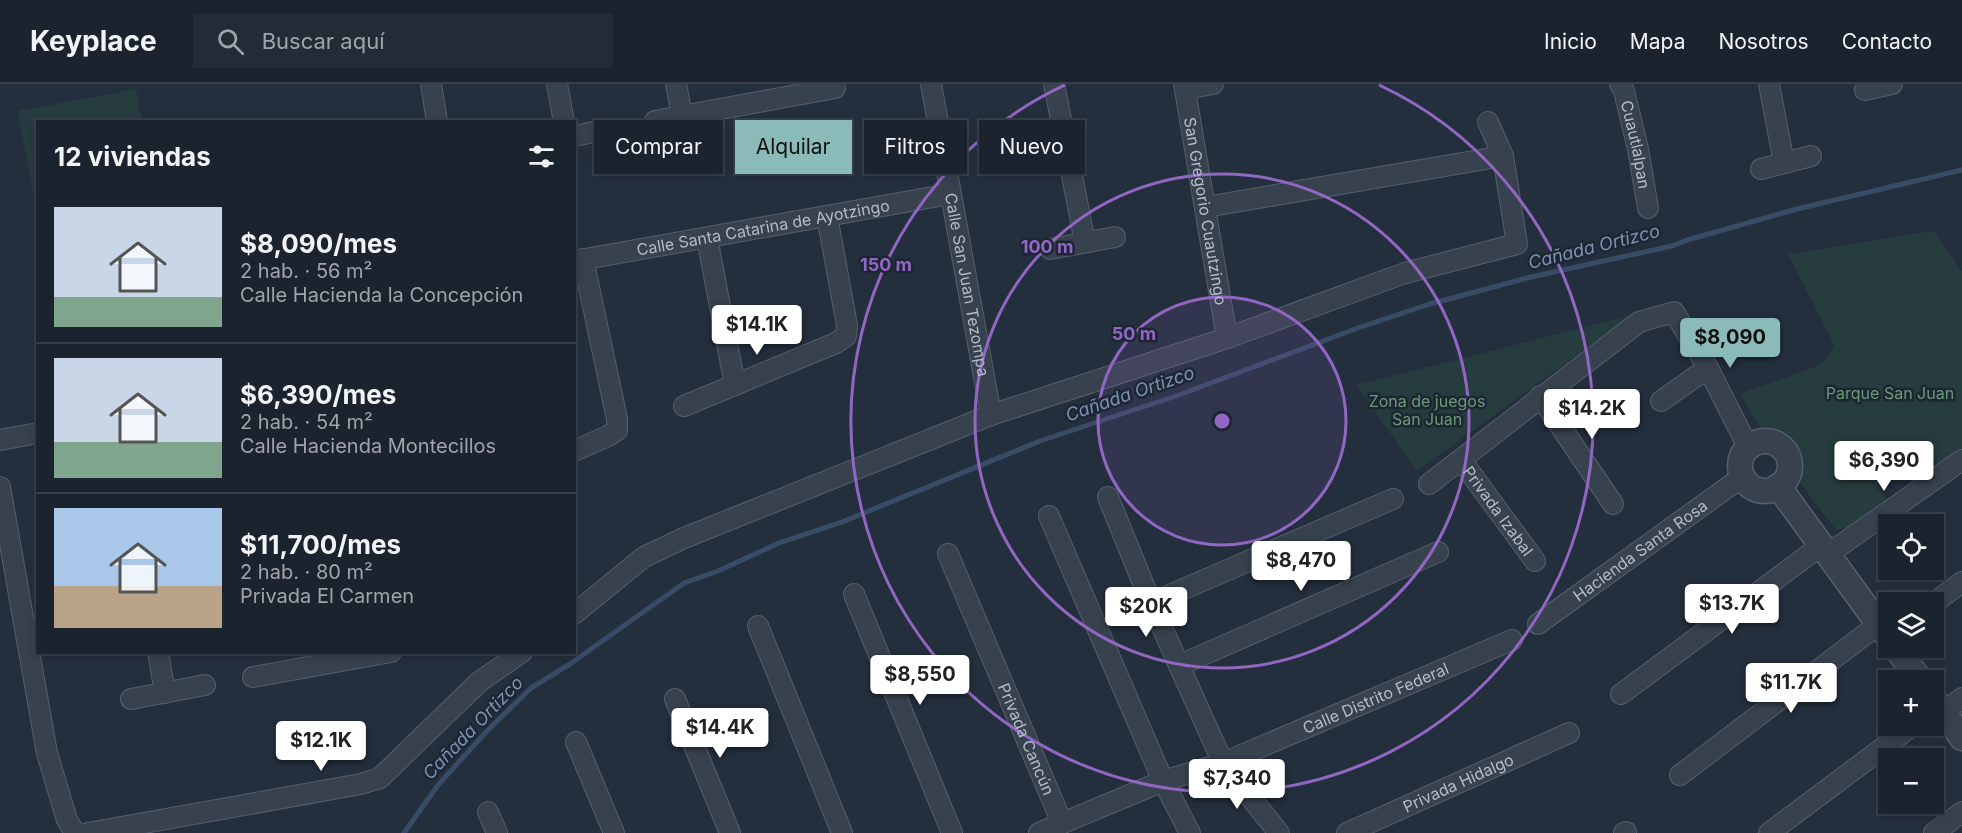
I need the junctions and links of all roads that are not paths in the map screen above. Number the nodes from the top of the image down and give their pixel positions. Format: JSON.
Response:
{"nodes":[{"id":1,"x":431,"y":84,"type":"edge"},
{"id":2,"x":557,"y":84,"type":"edge"},
{"id":3,"x":676,"y":84,"type":"edge"},
{"id":4,"x":931,"y":84,"type":"edge"},
{"id":5,"x":1054,"y":84,"type":"edge"},
{"id":6,"x":1213,"y":84,"type":"edge"},
{"id":7,"x":1620,"y":84,"type":"edge"},
{"id":8,"x":1769,"y":84,"type":"edge"},
{"id":9,"x":1892,"y":84,"type":"edge"},
{"id":10,"x":1184,"y":87,"type":"edge"},
{"id":11,"x":835,"y":88,"type":"dead end"},
{"id":12,"x":802,"y":89,"type":"edge"},
{"id":13,"x":1865,"y":90,"type":"dead end"},
{"id":14,"x":682,"y":116,"type":"junction"},
{"id":15,"x":437,"y":120,"type":"edge"},
{"id":16,"x":564,"y":120,"type":"edge"},
{"id":17,"x":660,"y":120,"type":"edge"},
{"id":18,"x":1488,"y":122,"type":"dead end"},
{"id":19,"x":594,"y":132,"type":"edge"},
{"id":20,"x":576,"y":136,"type":"edge"},
{"id":21,"x":1503,"y":156,"type":"junction"},
{"id":22,"x":1811,"y":156,"type":"dead end"},
{"id":23,"x":1784,"y":163,"type":"junction"},
{"id":24,"x":1761,"y":169,"type":"dead end"},
{"id":25,"x":950,"y":194,"type":"junction"},
{"id":26,"x":1206,"y":207,"type":"junction"},
{"id":27,"x":1648,"y":208,"type":"dead end"},
{"id":28,"x":827,"y":216,"type":"junction"},
{"id":29,"x":1115,"y":237,"type":"dead end"},
{"id":30,"x":707,"y":238,"type":"junction"},
{"id":31,"x":1085,"y":242,"type":"junction"},
{"id":32,"x":1050,"y":249,"type":"dead end"},
{"id":33,"x":579,"y":260,"type":"edge"},
{"id":34,"x":1227,"y":338,"type":"junction"},
{"id":35,"x":1708,"y":368,"type":"junction"},
{"id":36,"x":735,"y":385,"type":"junction"},
{"id":37,"x":1540,"y":396,"type":"junction"},
{"id":38,"x":1661,"y":401,"type":"dead end"},
{"id":39,"x":684,"y":406,"type":"dead end"},
{"id":40,"x":991,"y":415,"type":"junction"},
{"id":41,"x":36,"y":433,"type":"edge"},
{"id":42,"x":0,"y":440,"type":"edge"},
{"id":43,"x":1748,"y":447,"type":"junction"},
{"id":44,"x":576,"y":450,"type":"edge"},
{"id":45,"x":1461,"y":460,"type":"junction"},
{"id":46,"x":1962,"y":460,"type":"edge"},
{"id":47,"x":1742,"y":477,"type":"junction"},
{"id":48,"x":1429,"y":484,"type":"dead end"},
{"id":49,"x":1779,"y":486,"type":"junction"},
{"id":50,"x":0,"y":488,"type":"edge"},
{"id":51,"x":1108,"y":497,"type":"dead end"},
{"id":52,"x":1393,"y":499,"type":"dead end"},
{"id":53,"x":1613,"y":504,"type":"dead end"},
{"id":54,"x":1049,"y":516,"type":"dead end"},
{"id":55,"x":1825,"y":550,"type":"junction"},
{"id":56,"x":1438,"y":552,"type":"dead end"},
{"id":57,"x":948,"y":554,"type":"dead end"},
{"id":58,"x":1535,"y":561,"type":"dead end"},
{"id":59,"x":1962,"y":582,"type":"edge"},
{"id":60,"x":854,"y":594,"type":"dead end"},
{"id":61,"x":1944,"y":596,"type":"edge"},
{"id":62,"x":1151,"y":603,"type":"junction"},
{"id":63,"x":576,"y":613,"type":"edge"},
{"id":64,"x":1878,"y":622,"type":"edge"},
{"id":65,"x":1538,"y":624,"type":"dead end"},
{"id":66,"x":758,"y":626,"type":"dead end"},
{"id":67,"x":1878,"y":634,"type":"edge"},
{"id":68,"x":1512,"y":640,"type":"dead end"},
{"id":69,"x":158,"y":654,"type":"edge"},
{"id":70,"x":369,"y":654,"type":"edge"},
{"id":71,"x":519,"y":654,"type":"edge"},
{"id":72,"x":1904,"y":658,"type":"edge"},
{"id":73,"x":283,"y":662,"type":"edge"},
{"id":74,"x":1180,"y":665,"type":"junction"},
{"id":75,"x":1913,"y":670,"type":"edge"},
{"id":76,"x":254,"y":677,"type":"dead end"},
{"id":77,"x":205,"y":686,"type":"dead end"},
{"id":78,"x":165,"y":693,"type":"junction"},
{"id":79,"x":1621,"y":694,"type":"dead end"},
{"id":80,"x":131,"y":699,"type":"dead end"},
{"id":81,"x":675,"y":699,"type":"dead end"},
{"id":82,"x":1944,"y":708,"type":"edge"},
{"id":83,"x":1569,"y":733,"type":"dead end"},
{"id":84,"x":1899,"y":736,"type":"edge"},
{"id":85,"x":1962,"y":738,"type":"edge"},
{"id":86,"x":576,"y":742,"type":"dead end"},
{"id":87,"x":1223,"y":763,"type":"junction"},
{"id":88,"x":1680,"y":775,"type":"dead end"},
{"id":89,"x":1163,"y":781,"type":"junction"},
{"id":90,"x":488,"y":812,"type":"dead end"},
{"id":91,"x":1962,"y":812,"type":"edge"},
{"id":92,"x":1062,"y":823,"type":"junction"},
{"id":93,"x":76,"y":833,"type":"edge"},
{"id":94,"x":88,"y":833,"type":"edge"},
{"id":95,"x":497,"y":833,"type":"edge"},
{"id":96,"x":614,"y":833,"type":"edge"},
{"id":97,"x":730,"y":833,"type":"edge"},
{"id":98,"x":842,"y":833,"type":"edge"},
{"id":99,"x":952,"y":833,"type":"edge"},
{"id":100,"x":1039,"y":833,"type":"edge"},
{"id":101,"x":1190,"y":833,"type":"edge"},
{"id":102,"x":1279,"y":833,"type":"edge"},
{"id":103,"x":1347,"y":833,"type":"edge"},
{"id":104,"x":1769,"y":833,"type":"edge"},
{"id":105,"x":1934,"y":833,"type":"edge"}],
"edges":[{"from":1,"to":15,"type":"street"},
{"from":2,"to":16,"type":"street"},
{"from":3,"to":14,"type":"street"},
{"from":4,"to":25,"type":"street","name":"Calle San Juan Tezompa"},
{"from":5,"to":31,"type":"street"},
{"from":6,"to":10,"type":"street"},
{"from":7,"to":27,"type":"street","name":"Cuautlalpan"},
{"from":8,"to":23,"type":"street"},
{"from":9,"to":13,"type":"street"},
{"from":10,"to":26,"type":"street","name":"San Gregorio Cuautzingo"},
{"from":11,"to":12,"type":"street"},
{"from":12,"to":14,"type":"street"},
{"from":14,"to":17,"type":"street"},
{"from":18,"to":21,"type":"street"},
{"from":19,"to":20,"type":"street"},
{"from":21,"to":26,"type":"street"},
{"from":21,"to":34,"type":"street"},
{"from":22,"to":23,"type":"street"},
{"from":23,"to":24,"type":"street"},
{"from":25,"to":28,"type":"street","name":"Calle Santa Catarina de Ayotzingo"},
{"from":25,"to":40,"type":"street","name":"Calle San Juan Tezompa"},
{"from":26,"to":34,"type":"street","name":"San Gregorio Cuautzingo"},
{"from":28,"to":30,"type":"street","name":"Calle Santa Catarina de Ayotzingo"},
{"from":28,"to":36,"type":"street"},
{"from":29,"to":31,"type":"street"},
{"from":30,"to":33,"type":"street","name":"Calle Santa Catarina de Ayotzingo"},
{"from":30,"to":36,"type":"street"},
{"from":31,"to":32,"type":"street"},
{"from":33,"to":44,"type":"street"},
{"from":34,"to":40,"type":"street"},
{"from":35,"to":37,"type":"street"},
{"from":35,"to":38,"type":"street"},
{"from":35,"to":43,"type":"street"},
{"from":36,"to":39,"type":"street"},
{"from":37,"to":45,"type":"street"},
{"from":37,"to":53,"type":"street"},
{"from":40,"to":63,"type":"street"},
{"from":41,"to":42,"type":"street"},
{"from":43,"to":47,"type":"street"},
{"from":43,"to":49,"type":"street"},
{"from":45,"to":48,"type":"street"},
{"from":45,"to":58,"type":"street","name":"Privada Izabal"},
{"from":46,"to":55,"type":"street"},
{"from":47,"to":49,"type":"street"},
{"from":47,"to":65,"type":"street","name":"Hacienda Santa Rosa"},
{"from":49,"to":55,"type":"street"},
{"from":50,"to":93,"type":"street"},
{"from":51,"to":62,"type":"street"},
{"from":52,"to":62,"type":"street"},
{"from":54,"to":89,"type":"street"},
{"from":55,"to":64,"type":"street"},
{"from":55,"to":79,"type":"street"},
{"from":56,"to":74,"type":"street"},
{"from":57,"to":92,"type":"street","name":"Privada Cancún"},
{"from":59,"to":61,"type":"street"},
{"from":60,"to":99,"type":"street"},
{"from":62,"to":74,"type":"street"},
{"from":66,"to":98,"type":"street"},
{"from":67,"to":88,"type":"street"},
{"from":68,"to":87,"type":"street","name":"Calle Distrito Federal"},
{"from":69,"to":78,"type":"street"},
{"from":70,"to":73,"type":"street"},
{"from":71,"to":94,"type":"street"},
{"from":72,"to":75,"type":"street"},
{"from":73,"to":76,"type":"street"},
{"from":74,"to":87,"type":"street"},
{"from":77,"to":78,"type":"street"},
{"from":78,"to":80,"type":"street"},
{"from":81,"to":97,"type":"street"},
{"from":82,"to":85,"type":"street"},
{"from":83,"to":103,"type":"street","name":"Privada Hidalgo"},
{"from":84,"to":104,"type":"street"},
{"from":86,"to":96,"type":"street"},
{"from":87,"to":89,"type":"street","name":"Calle Distrito Federal"},
{"from":87,"to":102,"type":"street"},
{"from":89,"to":92,"type":"street","name":"Calle Distrito Federal"},
{"from":89,"to":101,"type":"street"},
{"from":90,"to":95,"type":"street"},
{"from":91,"to":105,"type":"street"},
{"from":92,"to":100,"type":"street","name":"Calle Distrito Federal"}]}
